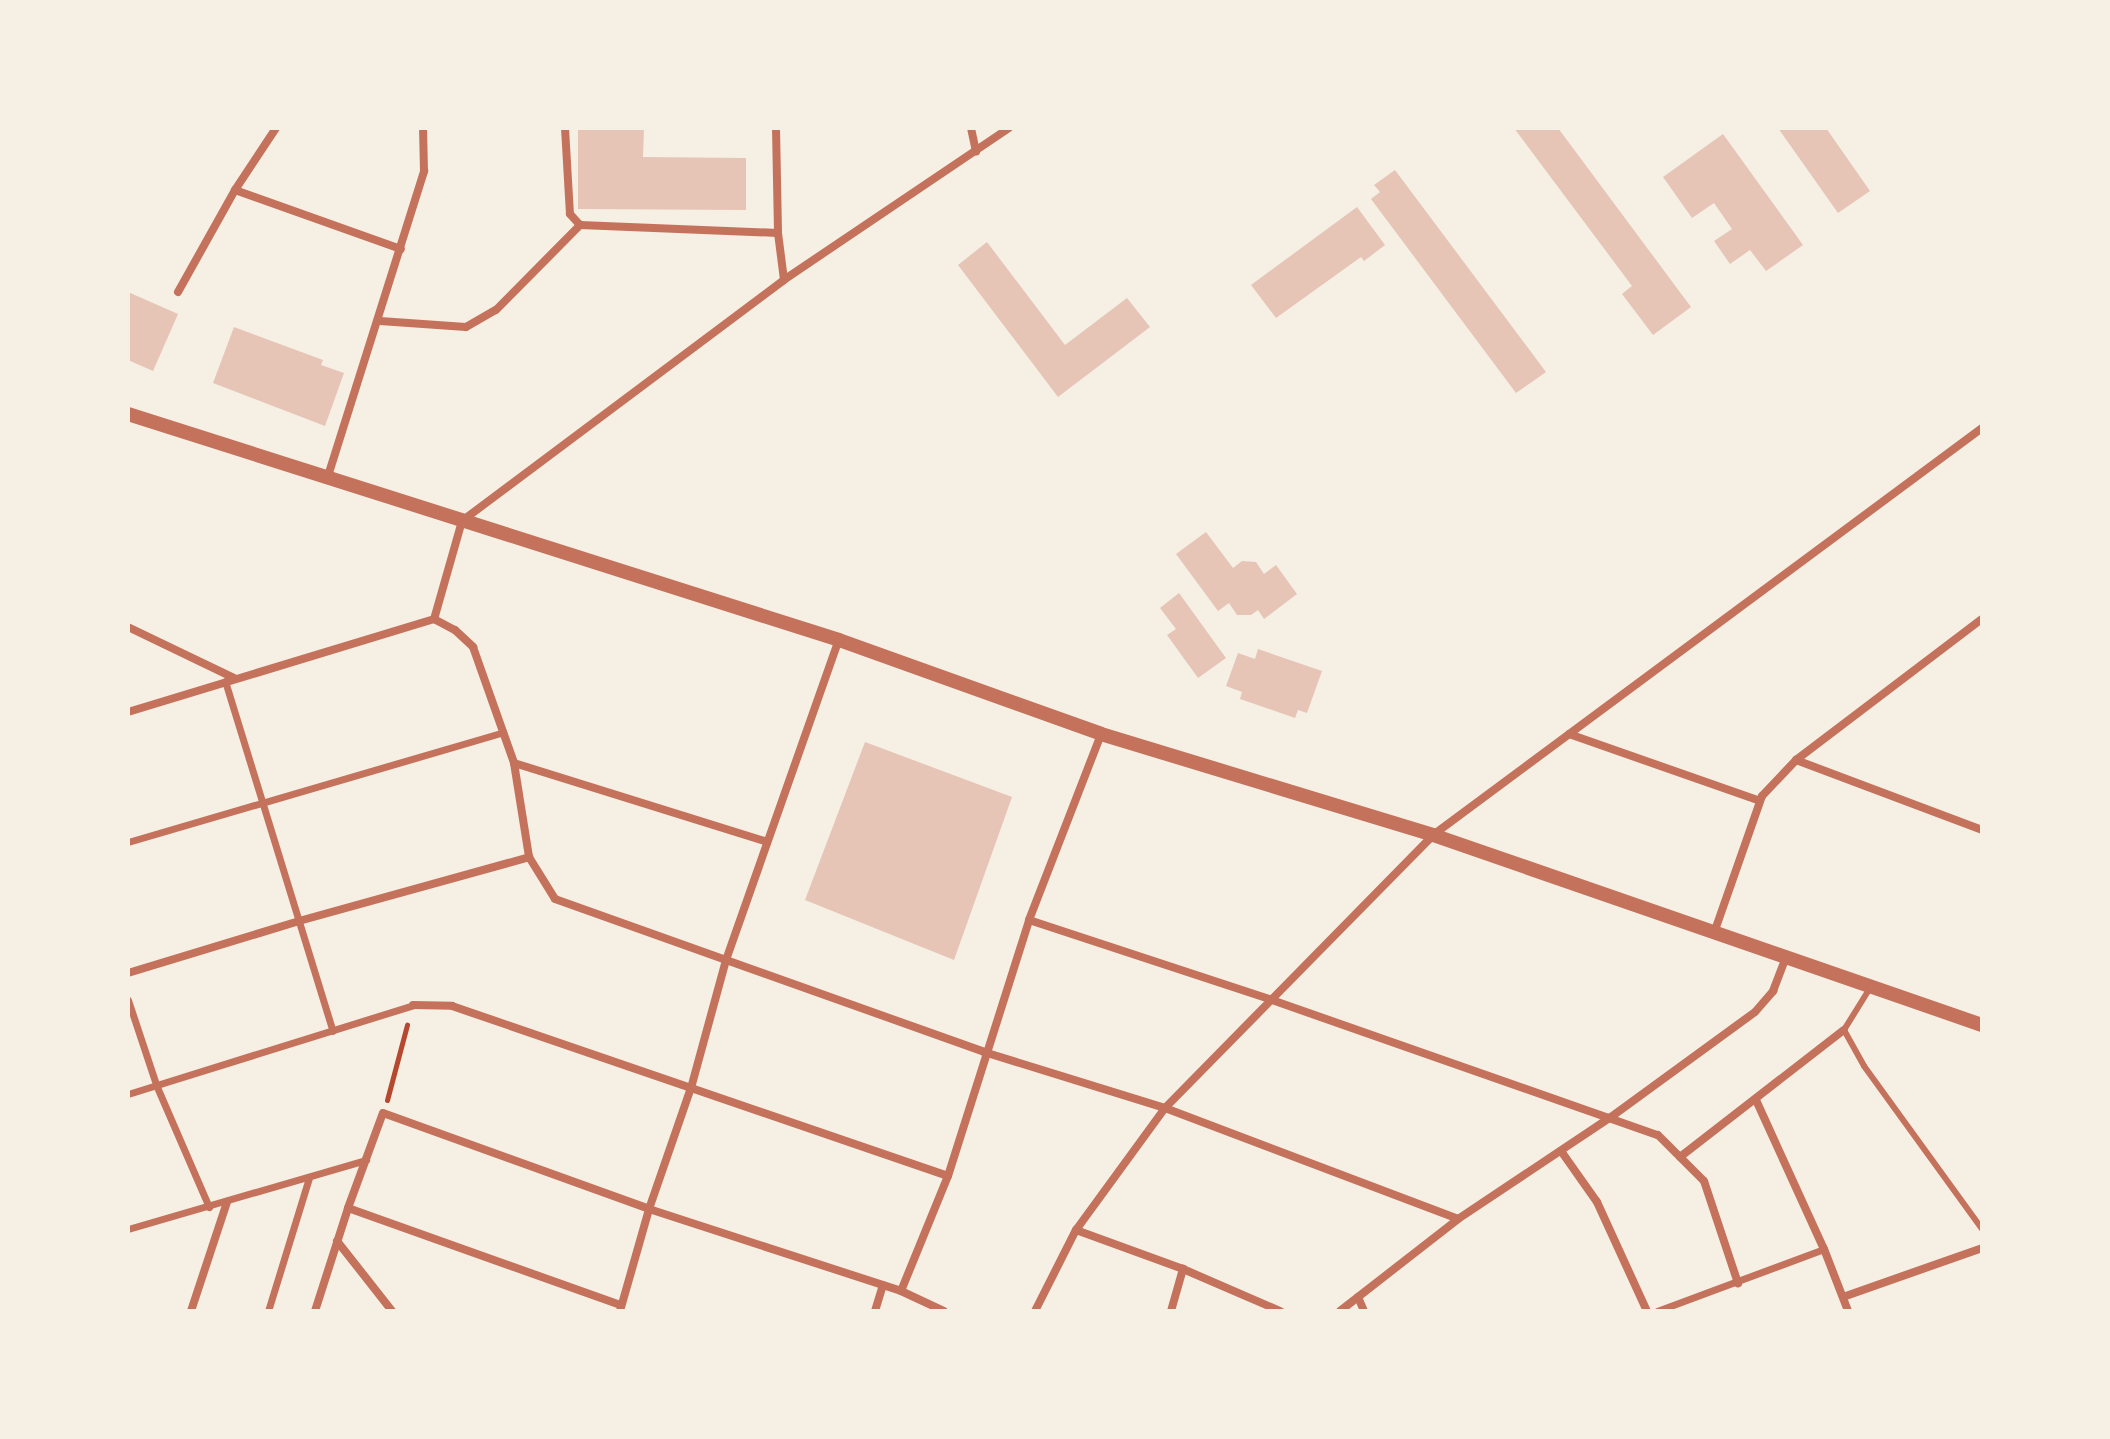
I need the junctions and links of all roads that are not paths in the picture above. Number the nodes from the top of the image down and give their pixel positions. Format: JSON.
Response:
{"nodes":[{"id":1,"x":276,"y":128,"type":"edge"},
{"id":2,"x":423,"y":128,"type":"edge"},
{"id":3,"x":565,"y":128,"type":"edge"},
{"id":4,"x":776,"y":128,"type":"edge"},
{"id":5,"x":971,"y":128,"type":"edge"},
{"id":6,"x":1009,"y":128,"type":"edge"},
{"id":7,"x":976,"y":151,"type":"junction"},
{"id":8,"x":235,"y":190,"type":"junction"},
{"id":9,"x":580,"y":225,"type":"junction"},
{"id":10,"x":778,"y":233,"type":"junction"},
{"id":11,"x":401,"y":249,"type":"junction"},
{"id":12,"x":784,"y":280,"type":"junction"},
{"id":13,"x":178,"y":292,"type":"dead end"},
{"id":14,"x":380,"y":321,"type":"junction"},
{"id":15,"x":128,"y":414,"type":"edge"},
{"id":16,"x":1982,"y":428,"type":"edge"},
{"id":17,"x":328,"y":476,"type":"junction"},
{"id":18,"x":462,"y":521,"type":"junction"},
{"id":19,"x":434,"y":619,"type":"junction"},
{"id":20,"x":1982,"y":619,"type":"edge"},
{"id":21,"x":128,"y":627,"type":"edge"},
{"id":22,"x":839,"y":640,"type":"junction"},
{"id":23,"x":230,"y":680,"type":"junction"},
{"id":24,"x":128,"y":712,"type":"edge"},
{"id":25,"x":503,"y":732,"type":"junction"},
{"id":26,"x":1101,"y":734,"type":"junction"},
{"id":27,"x":1569,"y":734,"type":"junction"},
{"id":28,"x":1796,"y":760,"type":"junction"},
{"id":29,"x":514,"y":763,"type":"junction"},
{"id":30,"x":1760,"y":801,"type":"junction"},
{"id":31,"x":261,"y":802,"type":"junction"},
{"id":32,"x":1982,"y":830,"type":"edge"},
{"id":33,"x":1433,"y":835,"type":"junction"},
{"id":34,"x":128,"y":842,"type":"edge"},
{"id":35,"x":767,"y":842,"type":"junction"},
{"id":36,"x":529,"y":857,"type":"junction"},
{"id":37,"x":1029,"y":920,"type":"junction"},
{"id":38,"x":299,"y":921,"type":"junction"},
{"id":39,"x":1714,"y":933,"type":"junction"},
{"id":40,"x":1786,"y":957,"type":"junction"},
{"id":41,"x":726,"y":960,"type":"junction"},
{"id":42,"x":128,"y":973,"type":"edge"},
{"id":43,"x":1871,"y":986,"type":"junction"},
{"id":44,"x":1269,"y":999,"type":"junction"},
{"id":45,"x":128,"y":1000,"type":"edge"},
{"id":46,"x":413,"y":1005,"type":"joint"},
{"id":47,"x":1982,"y":1025,"type":"edge"},
{"id":48,"x":1844,"y":1030,"type":"junction"},
{"id":49,"x":333,"y":1031,"type":"junction"},
{"id":50,"x":984,"y":1052,"type":"junction"},
{"id":51,"x":157,"y":1087,"type":"junction"},
{"id":52,"x":691,"y":1088,"type":"junction"},
{"id":53,"x":128,"y":1094,"type":"edge"},
{"id":54,"x":1756,"y":1100,"type":"junction"},
{"id":55,"x":1165,"y":1108,"type":"junction"},
{"id":56,"x":1611,"y":1117,"type":"junction"},
{"id":57,"x":1561,"y":1151,"type":"junction"},
{"id":58,"x":1680,"y":1157,"type":"junction"},
{"id":59,"x":366,"y":1160,"type":"junction"},
{"id":60,"x":948,"y":1176,"type":"junction"},
{"id":61,"x":309,"y":1178,"type":"junction"},
{"id":62,"x":227,"y":1202,"type":"junction"},
{"id":63,"x":209,"y":1207,"type":"junction"},
{"id":64,"x":348,"y":1208,"type":"junction"},
{"id":65,"x":649,"y":1209,"type":"junction"},
{"id":66,"x":1458,"y":1219,"type":"junction"},
{"id":67,"x":128,"y":1229,"type":"edge"},
{"id":68,"x":1982,"y":1229,"type":"edge"},
{"id":69,"x":1076,"y":1230,"type":"junction"},
{"id":70,"x":337,"y":1241,"type":"junction"},
{"id":71,"x":1982,"y":1248,"type":"edge"},
{"id":72,"x":1824,"y":1249,"type":"junction"},
{"id":73,"x":1183,"y":1269,"type":"junction"},
{"id":74,"x":1738,"y":1283,"type":"junction"},
{"id":75,"x":883,"y":1285,"type":"junction"},
{"id":76,"x":901,"y":1291,"type":"junction"},
{"id":77,"x":1358,"y":1297,"type":"junction"},
{"id":78,"x":1843,"y":1297,"type":"junction"},
{"id":79,"x":620,"y":1308,"type":"edge"},
{"id":80,"x":191,"y":1311,"type":"edge"},
{"id":81,"x":268,"y":1311,"type":"edge"},
{"id":82,"x":315,"y":1311,"type":"edge"},
{"id":83,"x":392,"y":1311,"type":"edge"},
{"id":84,"x":875,"y":1311,"type":"edge"},
{"id":85,"x":944,"y":1311,"type":"edge"},
{"id":86,"x":1035,"y":1311,"type":"edge"},
{"id":87,"x":1171,"y":1311,"type":"edge"},
{"id":88,"x":1280,"y":1311,"type":"edge"},
{"id":89,"x":1340,"y":1311,"type":"edge"},
{"id":90,"x":1364,"y":1311,"type":"edge"},
{"id":91,"x":1647,"y":1311,"type":"edge"},
{"id":92,"x":1657,"y":1311,"type":"edge"},
{"id":93,"x":1848,"y":1311,"type":"edge"}],
"edges":[{"from":1,"to":8,"type":"street"},
{"from":2,"to":11,"type":"street"},
{"from":3,"to":9,"type":"street"},
{"from":4,"to":10,"type":"street"},
{"from":5,"to":7,"type":"street"},
{"from":6,"to":7,"type":"street"},
{"from":7,"to":12,"type":"street"},
{"from":8,"to":11,"type":"street"},
{"from":8,"to":13,"type":"street"},
{"from":9,"to":10,"type":"street"},
{"from":9,"to":14,"type":"street"},
{"from":10,"to":12,"type":"street"},
{"from":11,"to":14,"type":"street"},
{"from":12,"to":18,"type":"street"},
{"from":14,"to":17,"type":"street"},
{"from":15,"to":17,"type":"street"},
{"from":16,"to":27,"type":"street"},
{"from":17,"to":18,"type":"street"},
{"from":18,"to":19,"type":"street"},
{"from":18,"to":22,"type":"street"},
{"from":19,"to":23,"type":"street"},
{"from":19,"to":25,"type":"street"},
{"from":20,"to":28,"type":"street"},
{"from":21,"to":23,"type":"street"},
{"from":22,"to":26,"type":"street"},
{"from":22,"to":35,"type":"street"},
{"from":23,"to":24,"type":"street"},
{"from":23,"to":31,"type":"street"},
{"from":25,"to":29,"type":"street"},
{"from":25,"to":31,"type":"street"},
{"from":26,"to":33,"type":"street"},
{"from":26,"to":37,"type":"street"},
{"from":27,"to":30,"type":"street"},
{"from":27,"to":33,"type":"street"},
{"from":28,"to":30,"type":"street"},
{"from":28,"to":32,"type":"street"},
{"from":29,"to":35,"type":"street"},
{"from":29,"to":36,"type":"street"},
{"from":30,"to":39,"type":"street"},
{"from":31,"to":34,"type":"street"},
{"from":31,"to":38,"type":"street"},
{"from":33,"to":39,"type":"street"},
{"from":33,"to":44,"type":"street"},
{"from":35,"to":41,"type":"street"},
{"from":36,"to":38,"type":"street"},
{"from":36,"to":41,"type":"street"},
{"from":37,"to":44,"type":"street"},
{"from":37,"to":50,"type":"street"},
{"from":38,"to":42,"type":"street"},
{"from":38,"to":49,"type":"street"},
{"from":39,"to":40,"type":"street"},
{"from":40,"to":43,"type":"street"},
{"from":40,"to":56,"type":"street"},
{"from":41,"to":50,"type":"street"},
{"from":41,"to":52,"type":"street"},
{"from":43,"to":47,"type":"street"},
{"from":43,"to":48,"type":"lane"},
{"from":44,"to":55,"type":"street"},
{"from":44,"to":56,"type":"street"},
{"from":45,"to":51,"type":"street"},
{"from":46,"to":49,"type":"street"},
{"from":46,"to":52,"type":"street"},
{"from":48,"to":54,"type":"street"},
{"from":48,"to":68,"type":"lane"},
{"from":49,"to":51,"type":"street"},
{"from":50,"to":55,"type":"street"},
{"from":50,"to":60,"type":"street"},
{"from":51,"to":53,"type":"street"},
{"from":51,"to":63,"type":"street"},
{"from":52,"to":60,"type":"street"},
{"from":52,"to":65,"type":"street"},
{"from":54,"to":58,"type":"street"},
{"from":54,"to":72,"type":"street"},
{"from":55,"to":66,"type":"street"},
{"from":55,"to":69,"type":"street"},
{"from":56,"to":57,"type":"street"},
{"from":56,"to":58,"type":"street"},
{"from":57,"to":66,"type":"street"},
{"from":57,"to":91,"type":"street"},
{"from":58,"to":74,"type":"street"},
{"from":59,"to":61,"type":"street"},
{"from":59,"to":64,"type":"street"},
{"from":59,"to":65,"type":"street"},
{"from":60,"to":76,"type":"street"},
{"from":61,"to":62,"type":"street"},
{"from":61,"to":81,"type":"street"},
{"from":62,"to":63,"type":"street"},
{"from":62,"to":80,"type":"street"},
{"from":63,"to":67,"type":"street"},
{"from":64,"to":70,"type":"street"},
{"from":64,"to":79,"type":"street"},
{"from":65,"to":75,"type":"street"},
{"from":65,"to":79,"type":"street"},
{"from":66,"to":77,"type":"street"},
{"from":69,"to":73,"type":"street"},
{"from":69,"to":86,"type":"street"},
{"from":70,"to":82,"type":"street"},
{"from":70,"to":83,"type":"street"},
{"from":71,"to":78,"type":"street"},
{"from":72,"to":74,"type":"street"},
{"from":72,"to":78,"type":"street"},
{"from":73,"to":87,"type":"street"},
{"from":73,"to":88,"type":"street"},
{"from":74,"to":92,"type":"street"},
{"from":75,"to":76,"type":"street"},
{"from":75,"to":84,"type":"street"},
{"from":76,"to":85,"type":"street"},
{"from":77,"to":89,"type":"street"},
{"from":77,"to":90,"type":"street"},
{"from":78,"to":93,"type":"street"}]}
